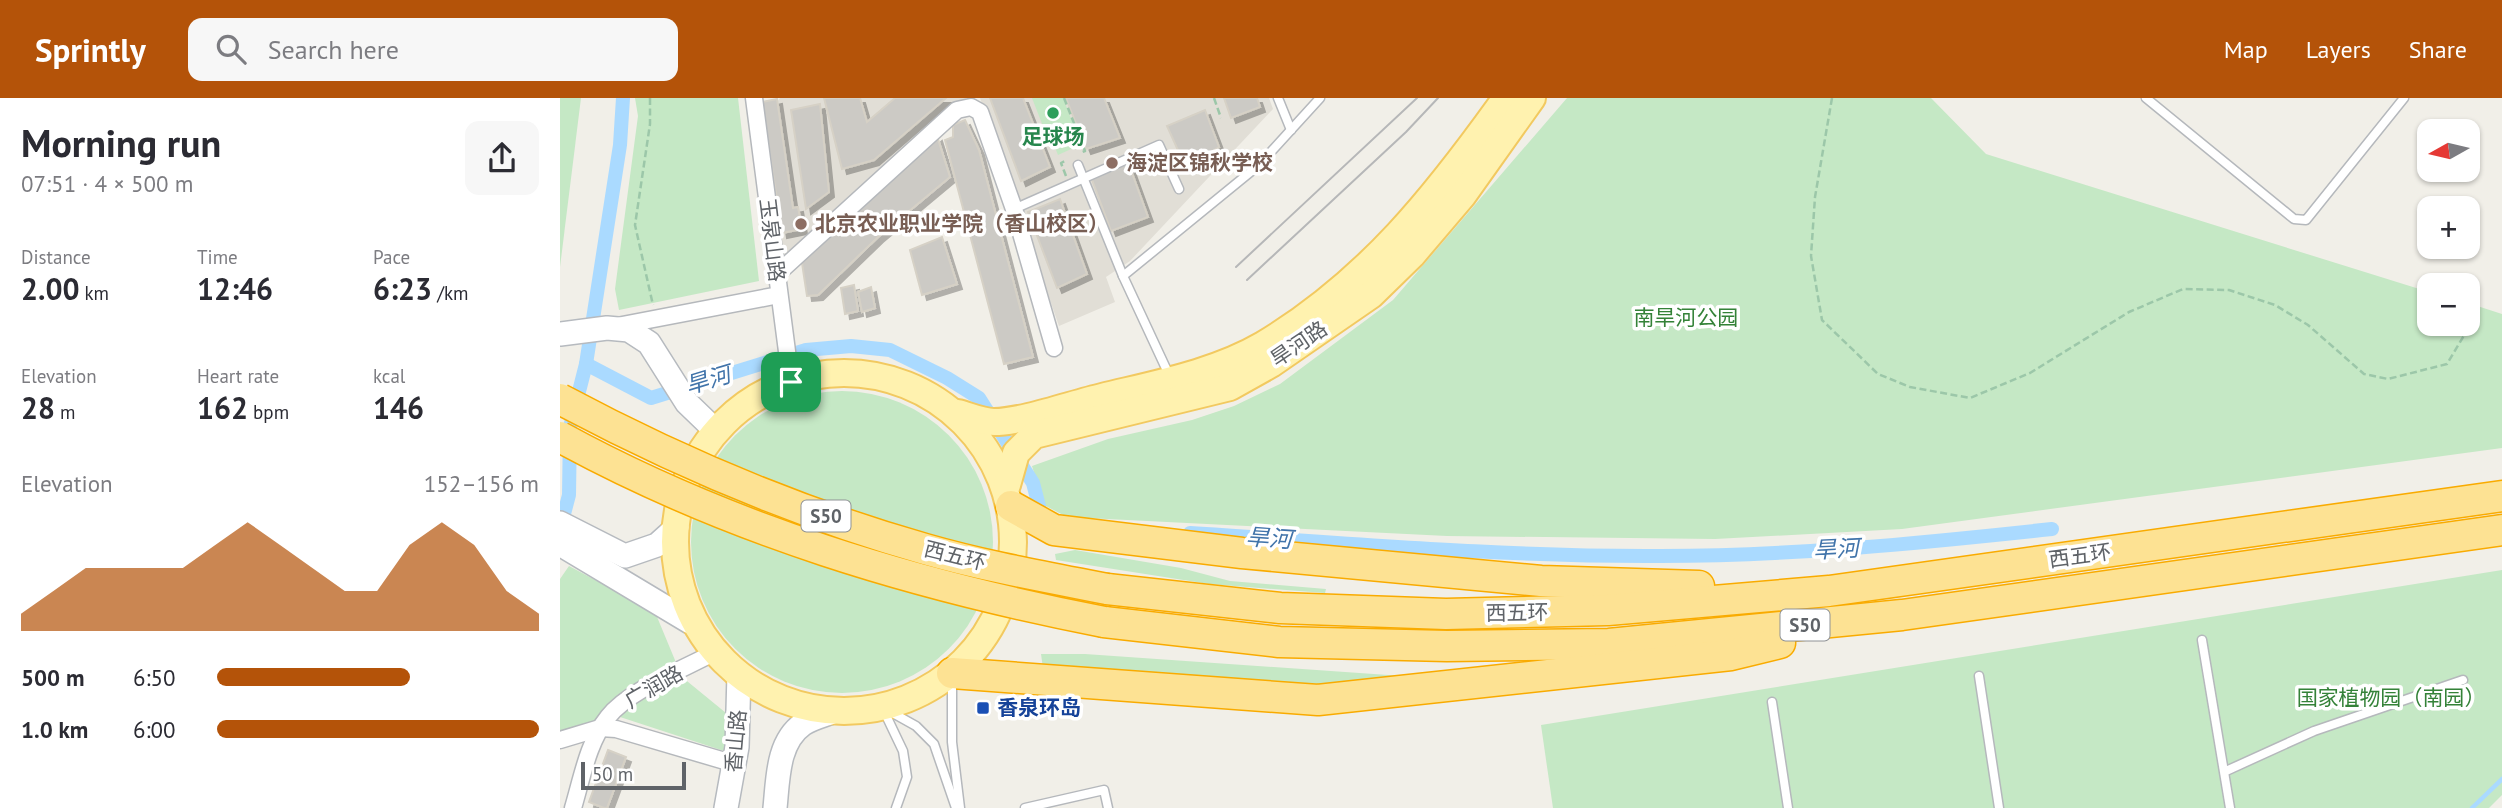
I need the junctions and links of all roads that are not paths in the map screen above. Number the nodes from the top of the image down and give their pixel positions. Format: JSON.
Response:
{"nodes":[{"id":1,"x":754,"y":98,"type":"edge"},
{"id":2,"x":1278,"y":98,"type":"edge"},
{"id":3,"x":1320,"y":98,"type":"edge"},
{"id":4,"x":1506,"y":98,"type":"edge"},
{"id":5,"x":1532,"y":98,"type":"edge"},
{"id":6,"x":2146,"y":98,"type":"edge"},
{"id":7,"x":2404,"y":98,"type":"edge"},
{"id":8,"x":1291,"y":130,"type":"junction"},
{"id":9,"x":1076,"y":161,"type":"road end"},
{"id":10,"x":1179,"y":189,"type":"dead end"},
{"id":11,"x":1014,"y":209,"type":"junction"},
{"id":12,"x":776,"y":274,"type":"junction"},
{"id":13,"x":1123,"y":276,"type":"junction"},
{"id":14,"x":779,"y":295,"type":"junction"},
{"id":15,"x":607,"y":328,"type":"junction"},
{"id":16,"x":562,"y":335,"type":"edge"},
{"id":17,"x":1054,"y":348,"type":"dead end"},
{"id":18,"x":790,"y":377,"type":"junction"},
{"id":19,"x":1171,"y":380,"type":"junction"},
{"id":20,"x":560,"y":399,"type":"edge"},
{"id":21,"x":958,"y":413,"type":"junction"},
{"id":22,"x":716,"y":431,"type":"junction"},
{"id":23,"x":560,"y":437,"type":"edge"},
{"id":24,"x":1009,"y":496,"type":"junction"},
{"id":25,"x":2502,"y":496,"type":"edge"},
{"id":26,"x":560,"y":523,"type":"edge"},
{"id":27,"x":677,"y":527,"type":"junction"},
{"id":28,"x":2502,"y":530,"type":"edge"},
{"id":29,"x":560,"y":544,"type":"edge"},
{"id":30,"x":597,"y":554,"type":"junction"},
{"id":31,"x":1829,"y":591,"type":"junction"},
{"id":32,"x":1902,"y":615,"type":"junction"},
{"id":33,"x":690,"y":622,"type":"junction"},
{"id":34,"x":2202,"y":640,"type":"dead end"},
{"id":35,"x":715,"y":652,"type":"junction"},
{"id":36,"x":952,"y":673,"type":"junction"},
{"id":37,"x":739,"y":674,"type":"junction"},
{"id":38,"x":1979,"y":676,"type":"dead end"},
{"id":39,"x":2463,"y":680,"type":"dead end"},
{"id":40,"x":1772,"y":702,"type":"dead end"},
{"id":41,"x":882,"y":707,"type":"junction"},
{"id":42,"x":835,"y":711,"type":"junction"},
{"id":43,"x":600,"y":728,"type":"junction"},
{"id":44,"x":560,"y":740,"type":"edge"},
{"id":45,"x":735,"y":764,"type":"junction"},
{"id":46,"x":2226,"y":771,"type":"junction"},
{"id":47,"x":573,"y":808,"type":"edge"},
{"id":48,"x":726,"y":808,"type":"edge"},
{"id":49,"x":775,"y":808,"type":"edge"},
{"id":50,"x":895,"y":808,"type":"edge"},
{"id":51,"x":958,"y":808,"type":"edge"},
{"id":52,"x":1029,"y":808,"type":"edge"},
{"id":53,"x":1108,"y":808,"type":"edge"},
{"id":54,"x":1788,"y":808,"type":"edge"},
{"id":55,"x":1998,"y":808,"type":"edge"},
{"id":56,"x":2230,"y":808,"type":"edge"}],
"edges":[{"from":1,"to":12,"type":"street","name":"玉泉山路"},
{"from":2,"to":8,"type":"lane"},
{"from":3,"to":8,"type":"lane"},
{"from":4,"to":19,"type":"main road","name":"旱河路"},
{"from":5,"to":24,"type":"main road","name":"旱河路"},
{"from":6,"to":7,"type":"lane"},
{"from":8,"to":13,"type":"lane"},
{"from":9,"to":13,"type":"lane"},
{"from":10,"to":11,"type":"lane"},
{"from":11,"to":12,"type":"street"},
{"from":11,"to":17,"type":"street"},
{"from":12,"to":14,"type":"street","name":"玉泉山路"},
{"from":13,"to":19,"type":"lane"},
{"from":14,"to":15,"type":"street"},
{"from":14,"to":18,"type":"street","name":"玉泉山路"},
{"from":15,"to":16,"type":"street"},
{"from":15,"to":22,"type":"street"},
{"from":18,"to":21,"type":"main road"},
{"from":18,"to":22,"type":"main road"},
{"from":19,"to":21,"type":"main road","name":"旱河路"},
{"from":20,"to":31,"type":"highway","name":"西五环","number":"S50","bridge":true},
{"from":21,"to":24,"type":"main road"},
{"from":22,"to":27,"type":"main road"},
{"from":23,"to":32,"type":"highway","name":"西五环","number":"S50","bridge":true},
{"from":24,"to":31,"type":"highway"},
{"from":24,"to":36,"type":"main road"},
{"from":25,"to":31,"type":"highway","name":"西五环","number":"S50"},
{"from":26,"to":30,"type":"street"},
{"from":27,"to":30,"type":"street"},
{"from":27,"to":33,"type":"main road"},
{"from":28,"to":32,"type":"highway","name":"西五环","number":"S50"},
{"from":29,"to":30,"type":"street"},
{"from":30,"to":33,"type":"street"},
{"from":32,"to":36,"type":"highway"},
{"from":33,"to":35,"type":"main road"},
{"from":34,"to":46,"type":"lane"},
{"from":35,"to":37,"type":"main road"},
{"from":35,"to":43,"type":"street","name":"广润路"},
{"from":36,"to":41,"type":"main road"},
{"from":36,"to":51,"type":"lane"},
{"from":37,"to":42,"type":"main road"},
{"from":37,"to":45,"type":"street","name":"香山路"},
{"from":38,"to":55,"type":"lane"},
{"from":39,"to":46,"type":"lane"},
{"from":40,"to":54,"type":"lane"},
{"from":41,"to":42,"type":"main road"},
{"from":41,"to":50,"type":"lane"},
{"from":41,"to":51,"type":"lane"},
{"from":42,"to":49,"type":"street"},
{"from":43,"to":44,"type":"street"},
{"from":43,"to":45,"type":"street"},
{"from":43,"to":47,"type":"street","name":"广润路"},
{"from":45,"to":48,"type":"street","name":"香山路"},
{"from":46,"to":56,"type":"lane"},
{"from":52,"to":53,"type":"lane"}]}
